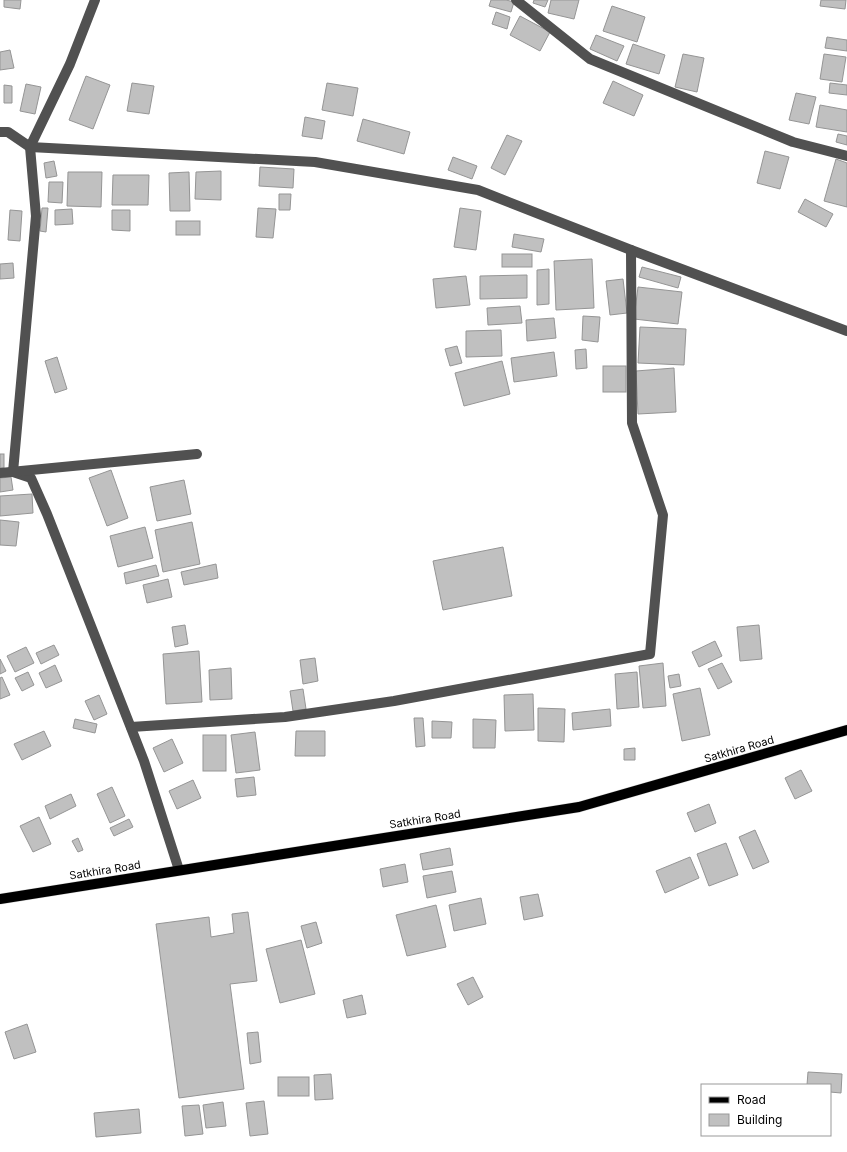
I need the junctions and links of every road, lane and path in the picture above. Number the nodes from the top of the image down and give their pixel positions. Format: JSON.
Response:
{"nodes":[{"id":1,"x":95,"y":0,"type":"edge"},
{"id":2,"x":516,"y":0,"type":"edge"},
{"id":3,"x":0,"y":132,"type":"edge"},
{"id":4,"x":30,"y":147,"type":"junction"},
{"id":5,"x":847,"y":156,"type":"edge"},
{"id":6,"x":632,"y":250,"type":"junction"},
{"id":7,"x":847,"y":331,"type":"edge"},
{"id":8,"x":197,"y":454,"type":"dead end"},
{"id":9,"x":13,"y":472,"type":"junction"},
{"id":10,"x":0,"y":473,"type":"edge"},
{"id":11,"x":131,"y":727,"type":"junction"},
{"id":12,"x":847,"y":730,"type":"edge"},
{"id":13,"x":179,"y":870,"type":"junction"},
{"id":14,"x":0,"y":899,"type":"edge"}],
"edges":[{"from":1,"to":4,"type":"street"},
{"from":2,"to":5,"type":"street"},
{"from":3,"to":4,"type":"street"},
{"from":4,"to":6,"type":"street"},
{"from":4,"to":9,"type":"street"},
{"from":6,"to":7,"type":"street"},
{"from":6,"to":11,"type":"street"},
{"from":8,"to":9,"type":"street"},
{"from":9,"to":10,"type":"street"},
{"from":9,"to":11,"type":"street"},
{"from":11,"to":13,"type":"street"},
{"from":12,"to":13,"type":"main road","name":"Satkhira Road"},
{"from":13,"to":14,"type":"main road","name":"Satkhira Road"}]}
